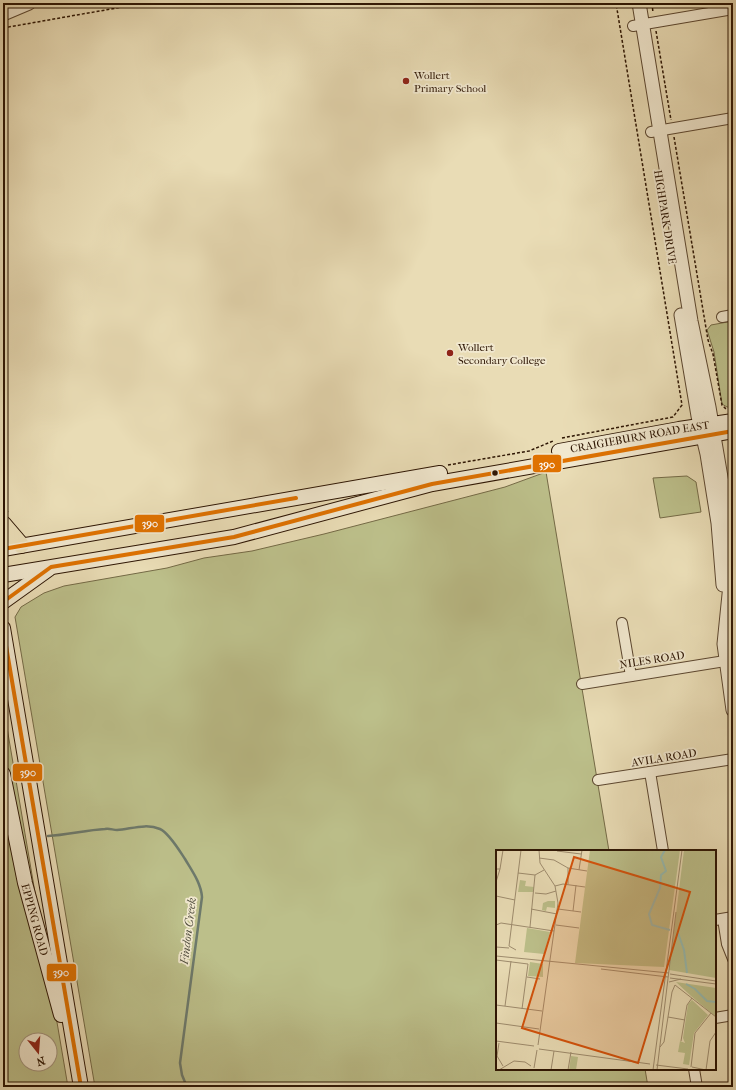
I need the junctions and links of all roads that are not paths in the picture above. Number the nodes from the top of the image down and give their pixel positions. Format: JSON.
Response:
{"nodes":[{"id":1,"x":23,"y":3,"type":"edge"},
{"id":2,"x":29,"y":3,"type":"edge"},
{"id":3,"x":630,"y":3,"type":"edge"},
{"id":4,"x":639,"y":3,"type":"edge"},
{"id":5,"x":3,"y":5,"type":"edge"},
{"id":6,"x":733,"y":10,"type":"edge"},
{"id":7,"x":3,"y":14,"type":"edge"},
{"id":8,"x":644,"y":24,"type":"junction"},
{"id":9,"x":733,"y":118,"type":"edge"},
{"id":10,"x":661,"y":130,"type":"junction"},
{"id":11,"x":733,"y":315,"type":"edge"},
{"id":12,"x":722,"y":317,"type":"dead end"},
{"id":13,"x":733,"y":421,"type":"edge"},
{"id":14,"x":707,"y":430,"type":"junction"},
{"id":15,"x":733,"y":431,"type":"edge"},
{"id":16,"x":7,"y":521,"type":"edge"},
{"id":17,"x":21,"y":545,"type":"junction"},
{"id":18,"x":3,"y":549,"type":"edge"},
{"id":19,"x":51,"y":568,"type":"junction"},
{"id":20,"x":3,"y":575,"type":"edge"},
{"id":21,"x":3,"y":602,"type":"edge"},
{"id":22,"x":622,"y":623,"type":"dead end"},
{"id":23,"x":729,"y":623,"type":"edge"},
{"id":24,"x":3,"y":628,"type":"edge"},
{"id":25,"x":725,"y":661,"type":"junction"},
{"id":26,"x":631,"y":676,"type":"junction"},
{"id":27,"x":582,"y":684,"type":"dead end"},
{"id":28,"x":733,"y":710,"type":"edge"},
{"id":29,"x":733,"y":759,"type":"edge"},
{"id":30,"x":650,"y":772,"type":"junction"},
{"id":31,"x":3,"y":774,"type":"edge"},
{"id":32,"x":598,"y":780,"type":"dead end"},
{"id":33,"x":663,"y":850,"type":"edge"},
{"id":34,"x":42,"y":858,"type":"junction"},
{"id":35,"x":25,"y":883,"type":"junction"},
{"id":36,"x":724,"y":919,"type":"edge"},
{"id":37,"x":733,"y":959,"type":"edge"},
{"id":38,"x":733,"y":1015,"type":"edge"},
{"id":39,"x":716,"y":1018,"type":"edge"},
{"id":40,"x":694,"y":1070,"type":"edge"},
{"id":41,"x":81,"y":1087,"type":"edge"},
{"id":42,"x":697,"y":1087,"type":"edge"}],
"edges":[{"from":1,"to":5,"type":"street"},
{"from":2,"to":7,"type":"street"},
{"from":3,"to":8,"type":"street","name":"HIGHPARK DRIVE"},
{"from":4,"to":8,"type":"street","name":"HIGHPARK DRIVE"},
{"from":6,"to":8,"type":"street"},
{"from":8,"to":10,"type":"street","name":"HIGHPARK DRIVE"},
{"from":9,"to":10,"type":"street"},
{"from":10,"to":14,"type":"street","name":"HIGHPARK DRIVE"},
{"from":11,"to":12,"type":"street"},
{"from":13,"to":14,"type":"main road","name":"CRAIGIEBURN ROAD EAST"},
{"from":14,"to":15,"type":"main road","name":"CRAIGIEBURN ROAD EAST"},
{"from":14,"to":17,"type":"main road","name":"CRAIGIEBURN ROAD EAST"},
{"from":14,"to":19,"type":"main road","name":"CRAIGIEBURN ROAD EAST"},
{"from":14,"to":23,"type":"street","name":"HIGHPARK DRIVE"},
{"from":16,"to":17,"type":"main road"},
{"from":17,"to":18,"type":"main road","name":"CRAIGIEBURN ROAD EAST"},
{"from":19,"to":20,"type":"main road","name":"CRAIGIEBURN ROAD EAST"},
{"from":19,"to":21,"type":"main road"},
{"from":22,"to":26,"type":"street"},
{"from":23,"to":25,"type":"street","name":"HIGHPARK DRIVE"},
{"from":24,"to":34,"type":"main road","name":"EPPING ROAD"},
{"from":25,"to":26,"type":"street","name":"NILES ROAD"},
{"from":25,"to":28,"type":"street","name":"HIGHPARK DRIVE"},
{"from":26,"to":27,"type":"street","name":"NILES ROAD"},
{"from":29,"to":30,"type":"street","name":"AVILA ROAD"},
{"from":30,"to":32,"type":"street","name":"AVILA ROAD"},
{"from":30,"to":33,"type":"street"},
{"from":31,"to":35,"type":"main road","name":"EPPING ROAD"},
{"from":34,"to":35,"type":"main road"},
{"from":34,"to":41,"type":"main road","name":"EPPING ROAD"},
{"from":35,"to":41,"type":"main road","name":"EPPING ROAD"},
{"from":36,"to":37,"type":"street"},
{"from":38,"to":39,"type":"street"},
{"from":40,"to":42,"type":"street"}]}
